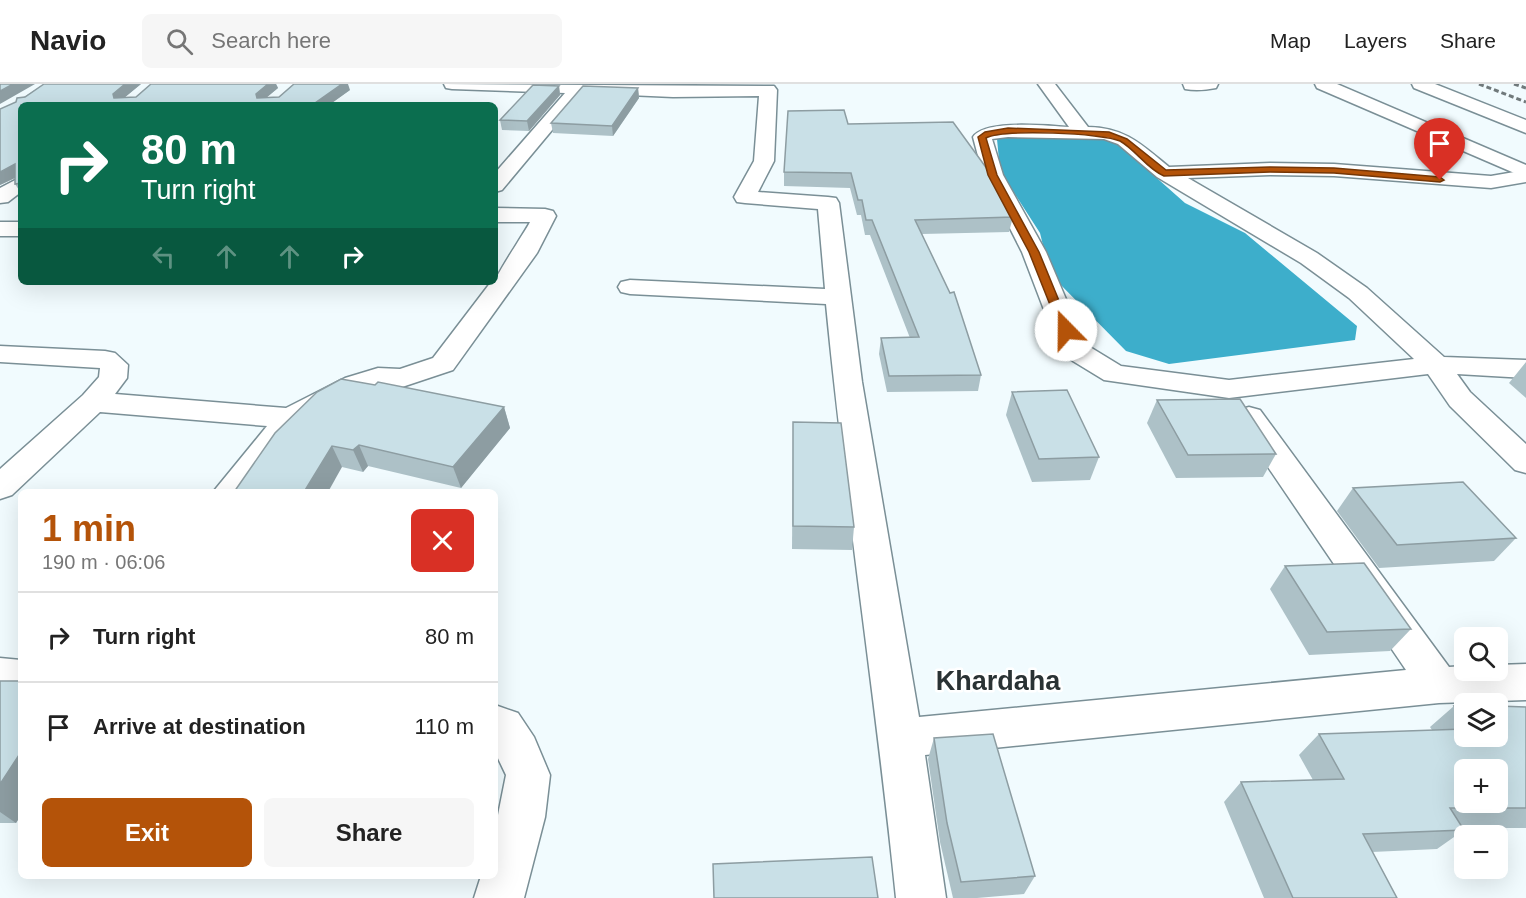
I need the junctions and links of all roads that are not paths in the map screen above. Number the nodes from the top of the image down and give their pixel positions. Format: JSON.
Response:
{"nodes":[{"id":1,"x":452,"y":84,"type":"edge"},
{"id":2,"x":1046,"y":84,"type":"edge"},
{"id":3,"x":1210,"y":84,"type":"edge"},
{"id":4,"x":1323,"y":84,"type":"edge"},
{"id":5,"x":1420,"y":84,"type":"edge"},
{"id":6,"x":1191,"y":85,"type":"edge"},
{"id":7,"x":579,"y":86,"type":"edge"},
{"id":8,"x":1526,"y":127,"type":"edge"},
{"id":9,"x":1083,"y":133,"type":"junction"},
{"id":10,"x":1164,"y":173,"type":"junction"},
{"id":11,"x":1526,"y":174,"type":"edge"},
{"id":12,"x":498,"y":182,"type":"edge"},
{"id":13,"x":18,"y":185,"type":"edge"},
{"id":14,"x":0,"y":197,"type":"edge"},
{"id":15,"x":498,"y":214,"type":"edge"},
{"id":16,"x":0,"y":229,"type":"edge"},
{"id":17,"x":18,"y":230,"type":"edge"},
{"id":18,"x":630,"y":287,"type":"dead end"},
{"id":19,"x":839,"y":297,"type":"junction"},
{"id":20,"x":0,"y":354,"type":"edge"},
{"id":21,"x":1436,"y":365,"type":"junction"},
{"id":22,"x":1526,"y":369,"type":"edge"},
{"id":23,"x":1229,"y":389,"type":"junction"},
{"id":24,"x":93,"y":402,"type":"junction"},
{"id":25,"x":290,"y":418,"type":"junction"},
{"id":26,"x":1526,"y":462,"type":"edge"},
{"id":27,"x":0,"y":487,"type":"edge"},
{"id":28,"x":232,"y":489,"type":"edge"},
{"id":29,"x":0,"y":675,"type":"edge"},
{"id":30,"x":18,"y":677,"type":"edge"},
{"id":31,"x":1526,"y":682,"type":"edge"},
{"id":32,"x":1439,"y":685,"type":"junction"},
{"id":33,"x":498,"y":725,"type":"edge"},
{"id":34,"x":902,"y":738,"type":"junction"},
{"id":35,"x":499,"y":898,"type":"edge"},
{"id":36,"x":921,"y":898,"type":"edge"}],
"edges":[{"from":1,"to":7,"type":"street"},
{"from":2,"to":9,"type":"street"},
{"from":3,"to":6,"type":"street"},
{"from":4,"to":11,"type":"street"},
{"from":5,"to":8,"type":"street"},
{"from":7,"to":12,"type":"street"},
{"from":7,"to":19,"type":"street"},
{"from":9,"to":10,"type":"street"},
{"from":9,"to":23,"type":"street"},
{"from":10,"to":11,"type":"street"},
{"from":10,"to":21,"type":"street"},
{"from":13,"to":14,"type":"street"},
{"from":15,"to":25,"type":"street"},
{"from":16,"to":17,"type":"street"},
{"from":18,"to":19,"type":"street"},
{"from":19,"to":34,"type":"street"},
{"from":20,"to":24,"type":"street"},
{"from":21,"to":22,"type":"street"},
{"from":21,"to":23,"type":"street"},
{"from":21,"to":26,"type":"street"},
{"from":23,"to":32,"type":"street"},
{"from":24,"to":25,"type":"street"},
{"from":24,"to":27,"type":"street"},
{"from":25,"to":28,"type":"street"},
{"from":29,"to":30,"type":"street"},
{"from":31,"to":32,"type":"street"},
{"from":32,"to":34,"type":"street"},
{"from":33,"to":35,"type":"street"},
{"from":34,"to":36,"type":"street"}]}
